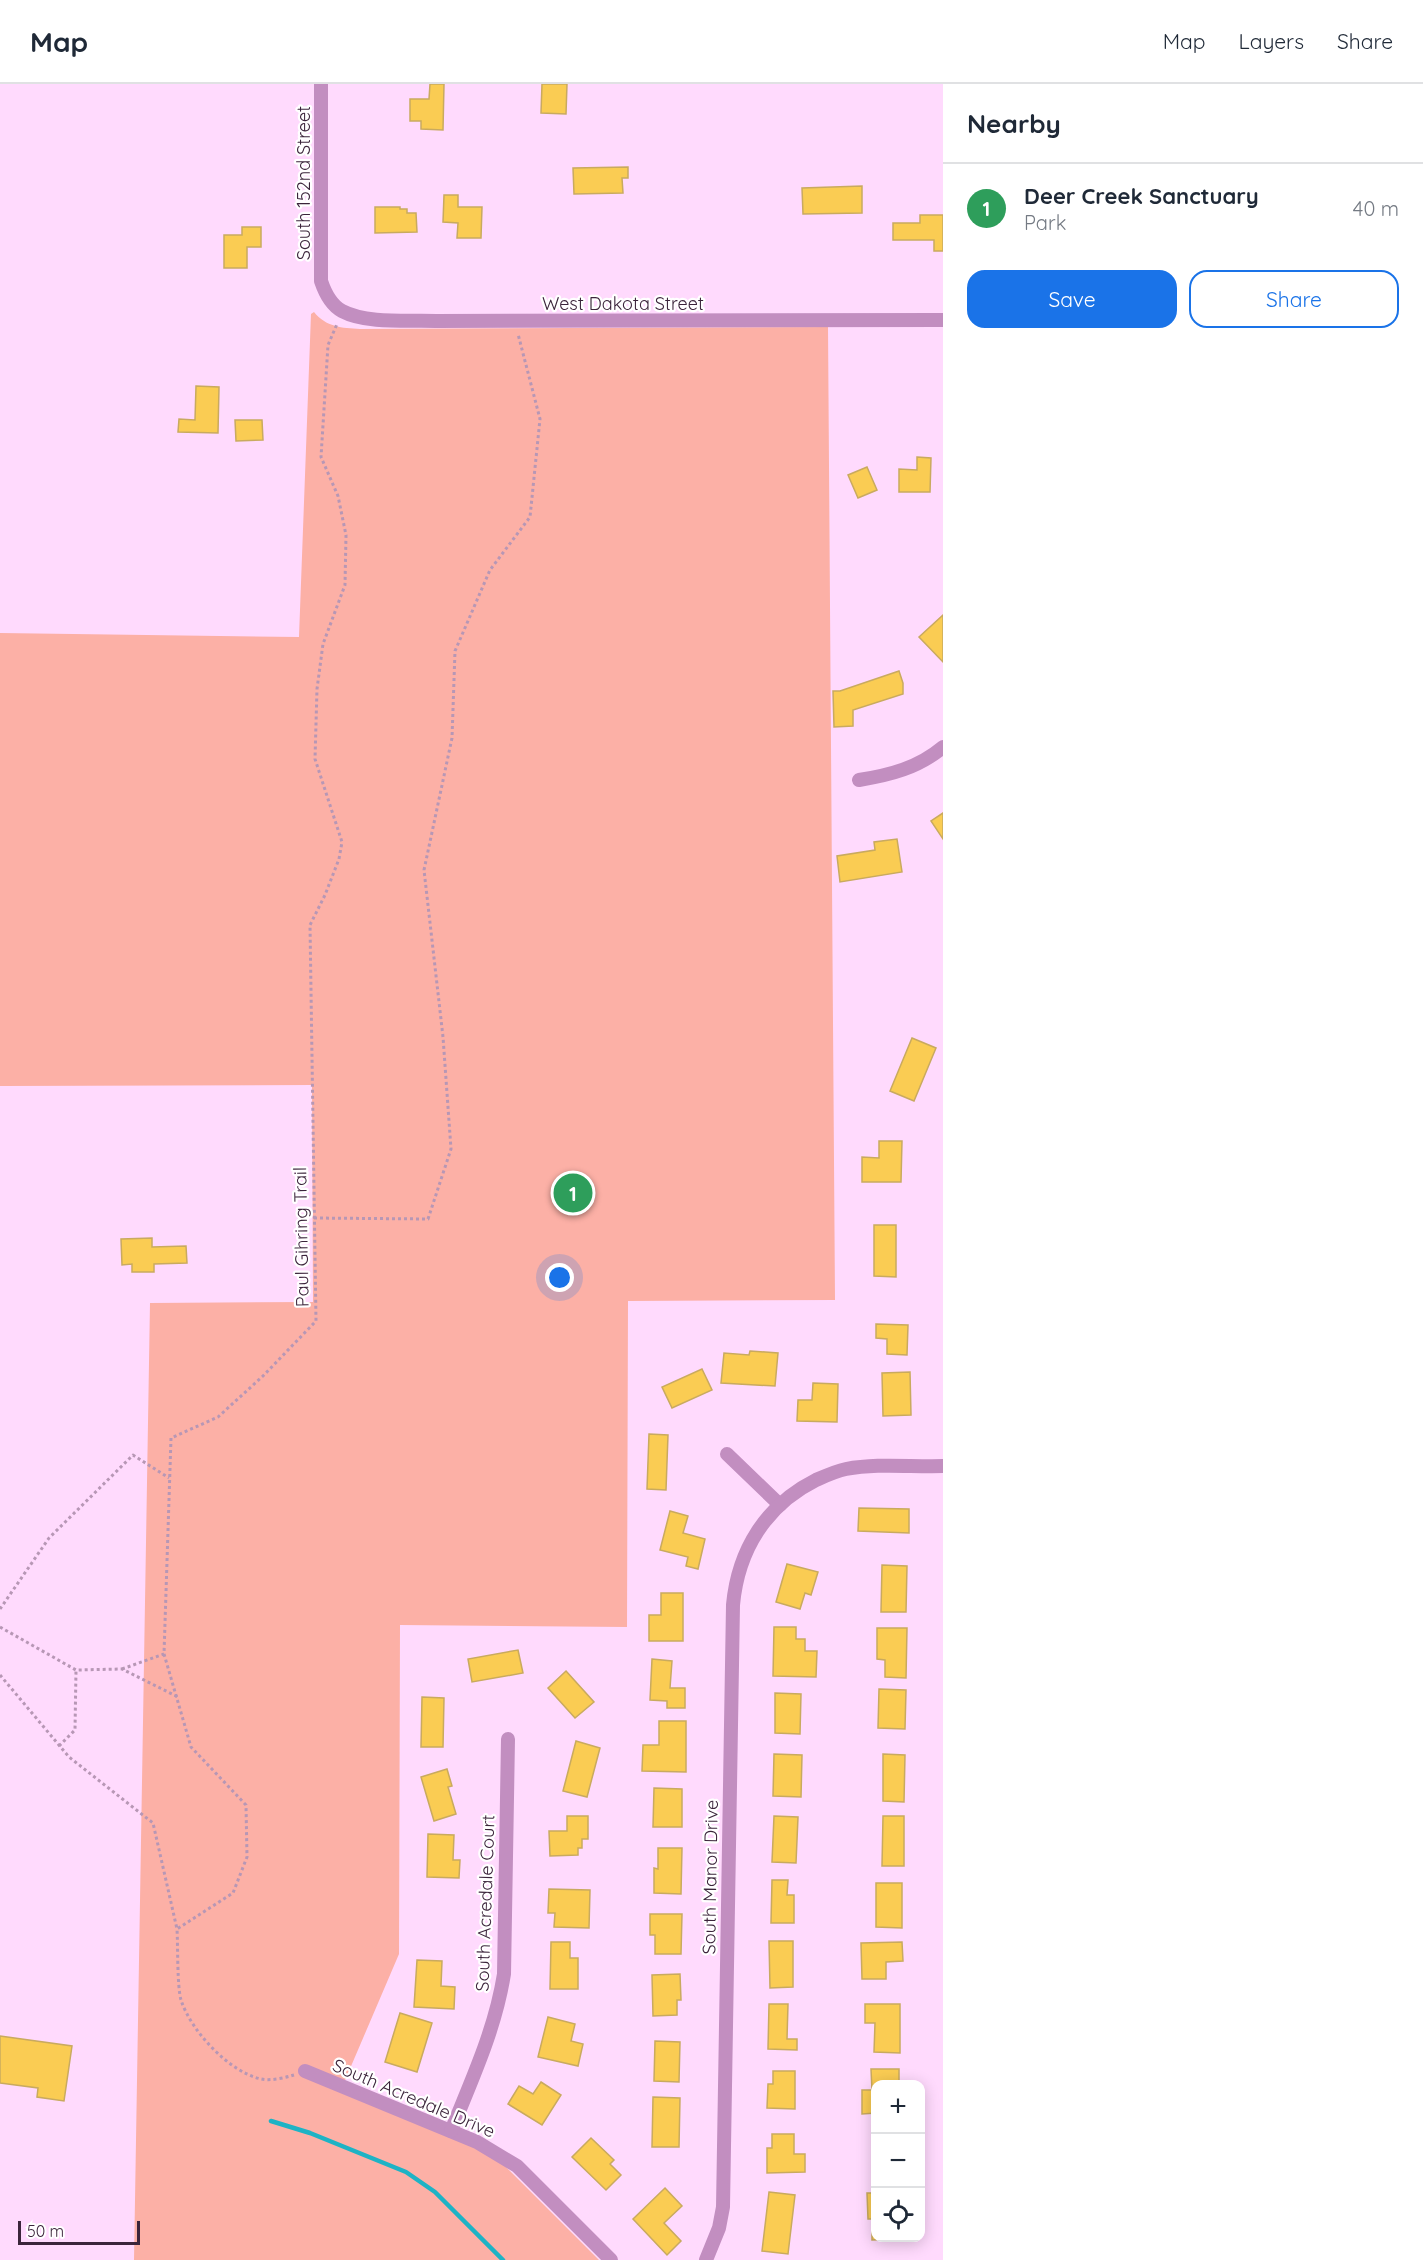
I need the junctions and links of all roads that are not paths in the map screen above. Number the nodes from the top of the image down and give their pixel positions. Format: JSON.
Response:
{"nodes":[{"id":1,"x":321,"y":84,"type":"edge"},
{"id":2,"x":342,"y":311,"type":"joint"},
{"id":3,"x":943,"y":320,"type":"edge"},
{"id":4,"x":943,"y":747,"type":"edge"},
{"id":5,"x":859,"y":780,"type":"dead end"},
{"id":6,"x":727,"y":1454,"type":"dead end"},
{"id":7,"x":943,"y":1467,"type":"edge"},
{"id":8,"x":780,"y":1505,"type":"junction"},
{"id":9,"x":508,"y":1739,"type":"dead end"},
{"id":10,"x":305,"y":2071,"type":"road end"},
{"id":11,"x":451,"y":2131,"type":"junction"},
{"id":12,"x":611,"y":2260,"type":"edge"},
{"id":13,"x":706,"y":2260,"type":"edge"}],
"edges":[{"from":1,"to":2,"type":"street","name":"South 152nd Street"},
{"from":2,"to":3,"type":"street","name":"West Dakota Street"},
{"from":4,"to":5,"type":"street"},
{"from":6,"to":8,"type":"street"},
{"from":7,"to":8,"type":"street","name":"South Manor Drive"},
{"from":8,"to":13,"type":"street","name":"South Manor Drive"},
{"from":9,"to":11,"type":"street","name":"South Acredale Court"},
{"from":10,"to":11,"type":"street","name":"South Acredale Drive"},
{"from":11,"to":12,"type":"street","name":"South Acredale Drive"}]}
